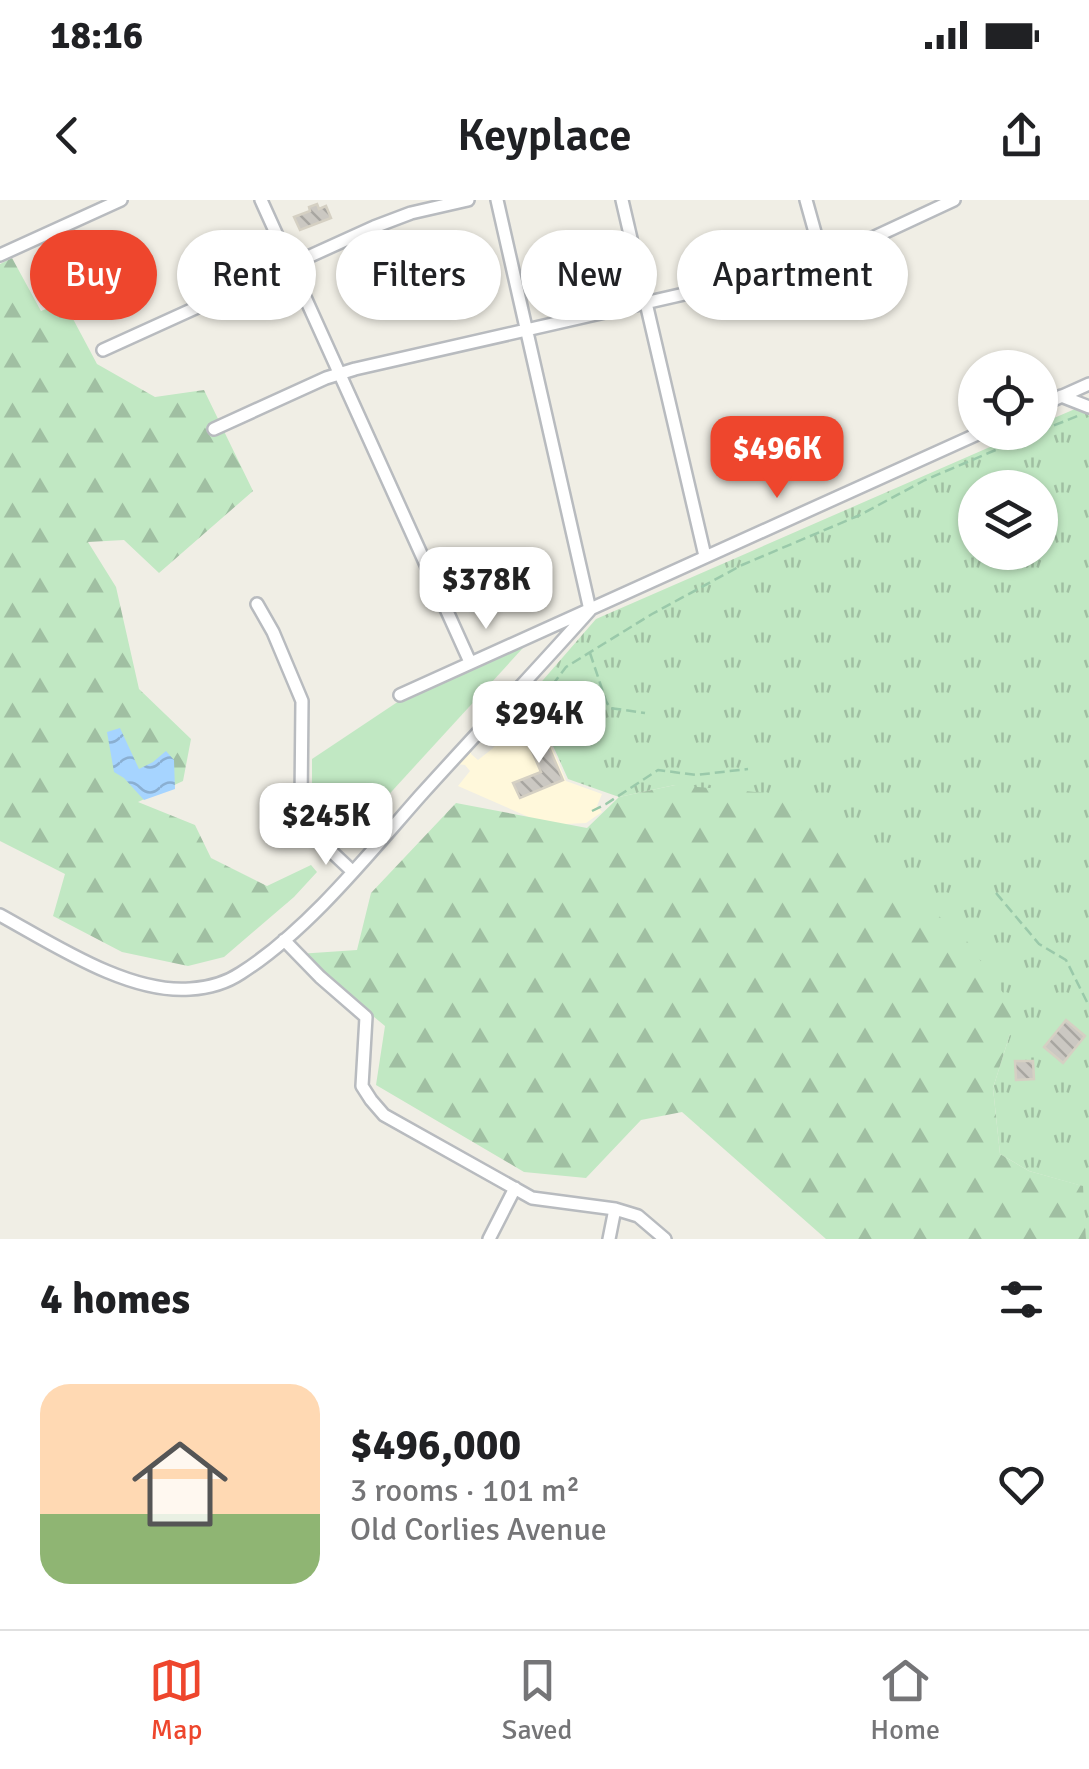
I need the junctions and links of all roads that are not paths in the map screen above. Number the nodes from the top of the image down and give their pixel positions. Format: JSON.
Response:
{"nodes":[{"id":1,"x":121,"y":200,"type":"edge"},
{"id":2,"x":261,"y":200,"type":"edge"},
{"id":3,"x":468,"y":200,"type":"edge"},
{"id":4,"x":496,"y":200,"type":"edge"},
{"id":5,"x":622,"y":200,"type":"edge"},
{"id":6,"x":806,"y":200,"type":"edge"},
{"id":7,"x":954,"y":200,"type":"edge"},
{"id":8,"x":274,"y":230,"type":"edge"},
{"id":9,"x":629,"y":230,"type":"edge"},
{"id":10,"x":814,"y":230,"type":"edge"},
{"id":11,"x":890,"y":230,"type":"edge"},
{"id":12,"x":316,"y":253,"type":"edge"},
{"id":13,"x":0,"y":256,"type":"edge"},
{"id":14,"x":177,"y":316,"type":"edge"},
{"id":15,"x":315,"y":320,"type":"edge"},
{"id":16,"x":570,"y":320,"type":"edge"},
{"id":17,"x":649,"y":320,"type":"edge"},
{"id":18,"x":526,"y":330,"type":"junction"},
{"id":19,"x":102,"y":350,"type":"dead end"},
{"id":20,"x":340,"y":374,"type":"junction"},
{"id":21,"x":1089,"y":384,"type":"edge"},
{"id":22,"x":1061,"y":396,"type":"junction"},
{"id":23,"x":1058,"y":397,"type":"edge"},
{"id":24,"x":1088,"y":410,"type":"edge"},
{"id":25,"x":214,"y":429,"type":"dead end"},
{"id":26,"x":958,"y":443,"type":"edge"},
{"id":27,"x":705,"y":556,"type":"junction"},
{"id":28,"x":257,"y":604,"type":"dead end"},
{"id":29,"x":590,"y":610,"type":"junction"},
{"id":30,"x":470,"y":662,"type":"junction"},
{"id":31,"x":400,"y":695,"type":"dead end"},
{"id":32,"x":352,"y":871,"type":"junction"},
{"id":33,"x":0,"y":915,"type":"edge"},
{"id":34,"x":284,"y":940,"type":"junction"},
{"id":35,"x":515,"y":1188,"type":"junction"},
{"id":36,"x":615,"y":1209,"type":"junction"},
{"id":37,"x":489,"y":1239,"type":"edge"},
{"id":38,"x":608,"y":1239,"type":"edge"},
{"id":39,"x":666,"y":1239,"type":"edge"}],
"edges":[{"from":1,"to":13,"type":"street"},
{"from":2,"to":8,"type":"street"},
{"from":3,"to":12,"type":"street"},
{"from":4,"to":18,"type":"street"},
{"from":5,"to":9,"type":"street"},
{"from":6,"to":10,"type":"street"},
{"from":7,"to":11,"type":"street"},
{"from":14,"to":19,"type":"street"},
{"from":15,"to":20,"type":"street"},
{"from":16,"to":18,"type":"street"},
{"from":17,"to":27,"type":"street"},
{"from":18,"to":20,"type":"street"},
{"from":18,"to":29,"type":"street"},
{"from":20,"to":25,"type":"street"},
{"from":20,"to":30,"type":"street"},
{"from":21,"to":22,"type":"street"},
{"from":22,"to":23,"type":"street"},
{"from":22,"to":24,"type":"street"},
{"from":26,"to":27,"type":"street"},
{"from":27,"to":29,"type":"street"},
{"from":28,"to":32,"type":"street"},
{"from":29,"to":30,"type":"street"},
{"from":29,"to":32,"type":"street"},
{"from":30,"to":31,"type":"street"},
{"from":32,"to":34,"type":"street"},
{"from":33,"to":34,"type":"street"},
{"from":34,"to":35,"type":"street"},
{"from":35,"to":36,"type":"street"},
{"from":35,"to":37,"type":"street"},
{"from":36,"to":38,"type":"street"},
{"from":36,"to":39,"type":"street"}]}
